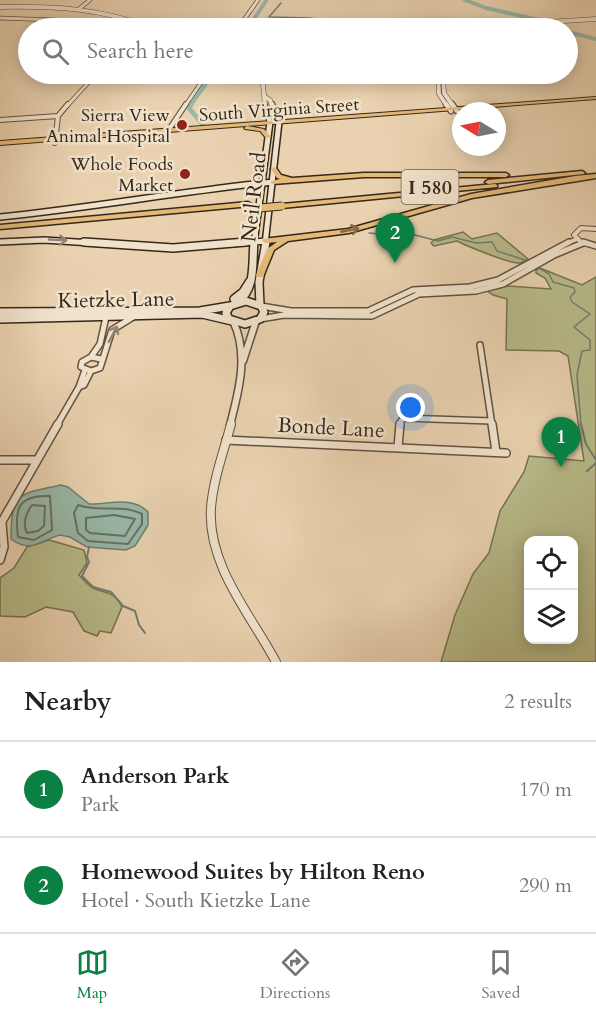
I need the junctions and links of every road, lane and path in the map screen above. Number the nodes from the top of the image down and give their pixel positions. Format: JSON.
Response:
{"nodes":[{"id":1,"x":90,"y":0,"type":"edge"},
{"id":2,"x":258,"y":0,"type":"edge"},
{"id":3,"x":0,"y":7,"type":"edge"},
{"id":4,"x":80,"y":8,"type":"junction"},
{"id":5,"x":0,"y":18,"type":"edge"},
{"id":6,"x":128,"y":18,"type":"edge"},
{"id":7,"x":245,"y":18,"type":"edge"},
{"id":8,"x":18,"y":19,"type":"edge"},
{"id":9,"x":578,"y":19,"type":"edge"},
{"id":10,"x":596,"y":19,"type":"edge"},
{"id":11,"x":87,"y":84,"type":"edge"},
{"id":12,"x":200,"y":84,"type":"edge"},
{"id":13,"x":263,"y":84,"type":"edge"},
{"id":14,"x":438,"y":84,"type":"edge"},
{"id":15,"x":444,"y":84,"type":"edge"},
{"id":16,"x":264,"y":97,"type":"junction"},
{"id":17,"x":596,"y":98,"type":"edge"},
{"id":18,"x":506,"y":105,"type":"edge"},
{"id":19,"x":452,"y":107,"type":"edge"},
{"id":20,"x":452,"y":108,"type":"edge"},
{"id":21,"x":452,"y":109,"type":"edge"},
{"id":22,"x":58,"y":116,"type":"junction"},
{"id":23,"x":0,"y":120,"type":"edge"},
{"id":24,"x":279,"y":123,"type":"junction"},
{"id":25,"x":270,"y":124,"type":"junction"},
{"id":26,"x":240,"y":128,"type":"junction"},
{"id":27,"x":167,"y":132,"type":"junction"},
{"id":28,"x":268,"y":137,"type":"junction"},
{"id":29,"x":55,"y":141,"type":"junction"},
{"id":30,"x":0,"y":146,"type":"edge"},
{"id":31,"x":274,"y":169,"type":"junction"},
{"id":32,"x":596,"y":174,"type":"edge"},
{"id":33,"x":579,"y":176,"type":"junction"},
{"id":34,"x":297,"y":180,"type":"junction"},
{"id":35,"x":273,"y":182,"type":"junction"},
{"id":36,"x":262,"y":183,"type":"junction"},
{"id":37,"x":247,"y":207,"type":"junction"},
{"id":38,"x":0,"y":217,"type":"edge"},
{"id":39,"x":0,"y":227,"type":"edge"},
{"id":40,"x":596,"y":228,"type":"edge"},
{"id":41,"x":0,"y":232,"type":"edge"},
{"id":42,"x":292,"y":239,"type":"junction"},
{"id":43,"x":577,"y":239,"type":"junction"},
{"id":44,"x":254,"y":241,"type":"junction"},
{"id":45,"x":266,"y":241,"type":"junction"},
{"id":46,"x":0,"y":242,"type":"edge"},
{"id":47,"x":584,"y":243,"type":"junction"},
{"id":48,"x":209,"y":245,"type":"junction"},
{"id":49,"x":596,"y":246,"type":"edge"},
{"id":50,"x":253,"y":254,"type":"junction"},
{"id":51,"x":260,"y":275,"type":"junction"},
{"id":52,"x":251,"y":278,"type":"junction"},
{"id":53,"x":238,"y":302,"type":"junction"},
{"id":54,"x":261,"y":305,"type":"junction"},
{"id":55,"x":230,"y":306,"type":"junction"},
{"id":56,"x":185,"y":310,"type":"junction"},
{"id":57,"x":0,"y":312,"type":"edge"},
{"id":58,"x":106,"y":317,"type":"junction"},
{"id":59,"x":133,"y":317,"type":"junction"},
{"id":60,"x":0,"y":318,"type":"edge"},
{"id":61,"x":258,"y":320,"type":"junction"},
{"id":62,"x":232,"y":321,"type":"junction"},
{"id":63,"x":480,"y":345,"type":"dead end"},
{"id":64,"x":91,"y":357,"type":"junction"},
{"id":65,"x":101,"y":359,"type":"junction"},
{"id":66,"x":243,"y":361,"type":"junction"},
{"id":67,"x":88,"y":371,"type":"junction"},
{"id":68,"x":491,"y":421,"type":"junction"},
{"id":69,"x":226,"y":440,"type":"junction"},
{"id":70,"x":398,"y":447,"type":"junction"},
{"id":71,"x":496,"y":452,"type":"junction"},
{"id":72,"x":506,"y":453,"type":"dead end"},
{"id":73,"x":0,"y":460,"type":"edge"},
{"id":74,"x":36,"y":460,"type":"junction"},
{"id":75,"x":1,"y":523,"type":"edge"},
{"id":76,"x":0,"y":560,"type":"edge"},
{"id":77,"x":276,"y":662,"type":"edge"}],
"edges":[{"from":1,"to":4,"type":"street"},
{"from":2,"to":7,"type":"street"},
{"from":3,"to":4,"type":"street"},
{"from":4,"to":6,"type":"street"},
{"from":5,"to":8,"type":"street"},
{"from":9,"to":10,"type":"street"},
{"from":11,"to":22,"type":"street"},
{"from":12,"to":27,"type":"street"},
{"from":13,"to":16,"type":"street","name":"Neil Road"},
{"from":14,"to":20,"type":"street"},
{"from":15,"to":19,"type":"street"},
{"from":16,"to":24,"type":"street","name":"Neil Road"},
{"from":16,"to":25,"type":"street","name":"Neil Road"},
{"from":17,"to":18,"type":"main road","name":"South Virginia Street"},
{"from":21,"to":24,"type":"main road","name":"South Virginia Street"},
{"from":22,"to":23,"type":"street"},
{"from":22,"to":29,"type":"street"},
{"from":24,"to":25,"type":"main road","name":"South Virginia Street"},
{"from":24,"to":31,"type":"main road","name":"Neil Road"},
{"from":25,"to":26,"type":"main road","name":"South Virginia Street"},
{"from":25,"to":27,"type":"main road","name":"South Virginia Street"},
{"from":25,"to":28,"type":"main road","name":"Neil Road"},
{"from":26,"to":27,"type":"main road","name":"South Virginia Street"},
{"from":26,"to":28,"type":"main road"},
{"from":27,"to":29,"type":"main road","name":"South Virginia Street"},
{"from":28,"to":36,"type":"main road","name":"Neil Road"},
{"from":29,"to":30,"type":"main road","name":"South Virginia Street"},
{"from":31,"to":34,"type":"highway"},
{"from":31,"to":35,"type":"main road","name":"Neil Road"},
{"from":32,"to":33,"type":"highway","number":"I 580"},
{"from":33,"to":34,"type":"highway"},
{"from":33,"to":37,"type":"highway","number":"I 580","bridge":true},
{"from":42,"to":33,"type":"highway","one_way":true},
{"from":34,"to":35,"type":"highway"},
{"from":35,"to":36,"type":"main road"},
{"from":35,"to":45,"type":"main road","name":"Neil Road"},
{"from":36,"to":38,"type":"main road"},
{"from":36,"to":44,"type":"main road","name":"Neil Road"},
{"from":37,"to":39,"type":"highway","number":"I 580"},
{"from":37,"to":41,"type":"highway","number":"I 580"},
{"from":40,"to":43,"type":"street"},
{"from":42,"to":45,"type":"highway"},
{"from":42,"to":51,"type":"highway"},
{"from":43,"to":47,"type":"street"},
{"from":43,"to":54,"type":"street"},
{"from":44,"to":45,"type":"main road"},
{"from":44,"to":48,"type":"main road"},
{"from":44,"to":50,"type":"main road","name":"Neil Road"},
{"from":45,"to":51,"type":"main road","name":"Neil Road"},
{"from":46,"to":48,"type":"main road","one_way":true},
{"from":47,"to":49,"type":"street"},
{"from":47,"to":61,"type":"street"},
{"from":48,"to":50,"type":"main road"},
{"from":50,"to":52,"type":"main road","name":"Neil Road"},
{"from":51,"to":54,"type":"main road","name":"Neil Road"},
{"from":52,"to":53,"type":"main road","name":"Neil Road"},
{"from":52,"to":56,"type":"main road"},
{"from":53,"to":54,"type":"main road"},
{"from":53,"to":55,"type":"main road"},
{"from":54,"to":61,"type":"main road"},
{"from":55,"to":56,"type":"main road","name":"Kietzke Lane"},
{"from":55,"to":62,"type":"main road"},
{"from":56,"to":57,"type":"main road","name":"Kietzke Lane"},
{"from":58,"to":59,"type":"main road","name":"Kietzke Lane"},
{"from":58,"to":60,"type":"main road","name":"Kietzke Lane"},
{"from":58,"to":64,"type":"street"},
{"from":59,"to":62,"type":"main road","name":"Kietzke Lane"},
{"from":65,"to":59,"type":"street","one_way":true},
{"from":61,"to":62,"type":"main road"},
{"from":61,"to":66,"type":"street"},
{"from":62,"to":66,"type":"street"},
{"from":63,"to":68,"type":"street"},
{"from":64,"to":65,"type":"street"},
{"from":64,"to":67,"type":"street"},
{"from":65,"to":67,"type":"street"},
{"from":66,"to":69,"type":"street"},
{"from":67,"to":74,"type":"street"},
{"from":68,"to":70,"type":"street"},
{"from":68,"to":71,"type":"street"},
{"from":69,"to":70,"type":"street","name":"Bonde Lane"},
{"from":69,"to":77,"type":"street"},
{"from":70,"to":71,"type":"street","name":"Bonde Lane"},
{"from":71,"to":72,"type":"street","name":"Bonde Lane"},
{"from":73,"to":74,"type":"street"},
{"from":74,"to":75,"type":"street"},
{"from":75,"to":76,"type":"street"}]}
